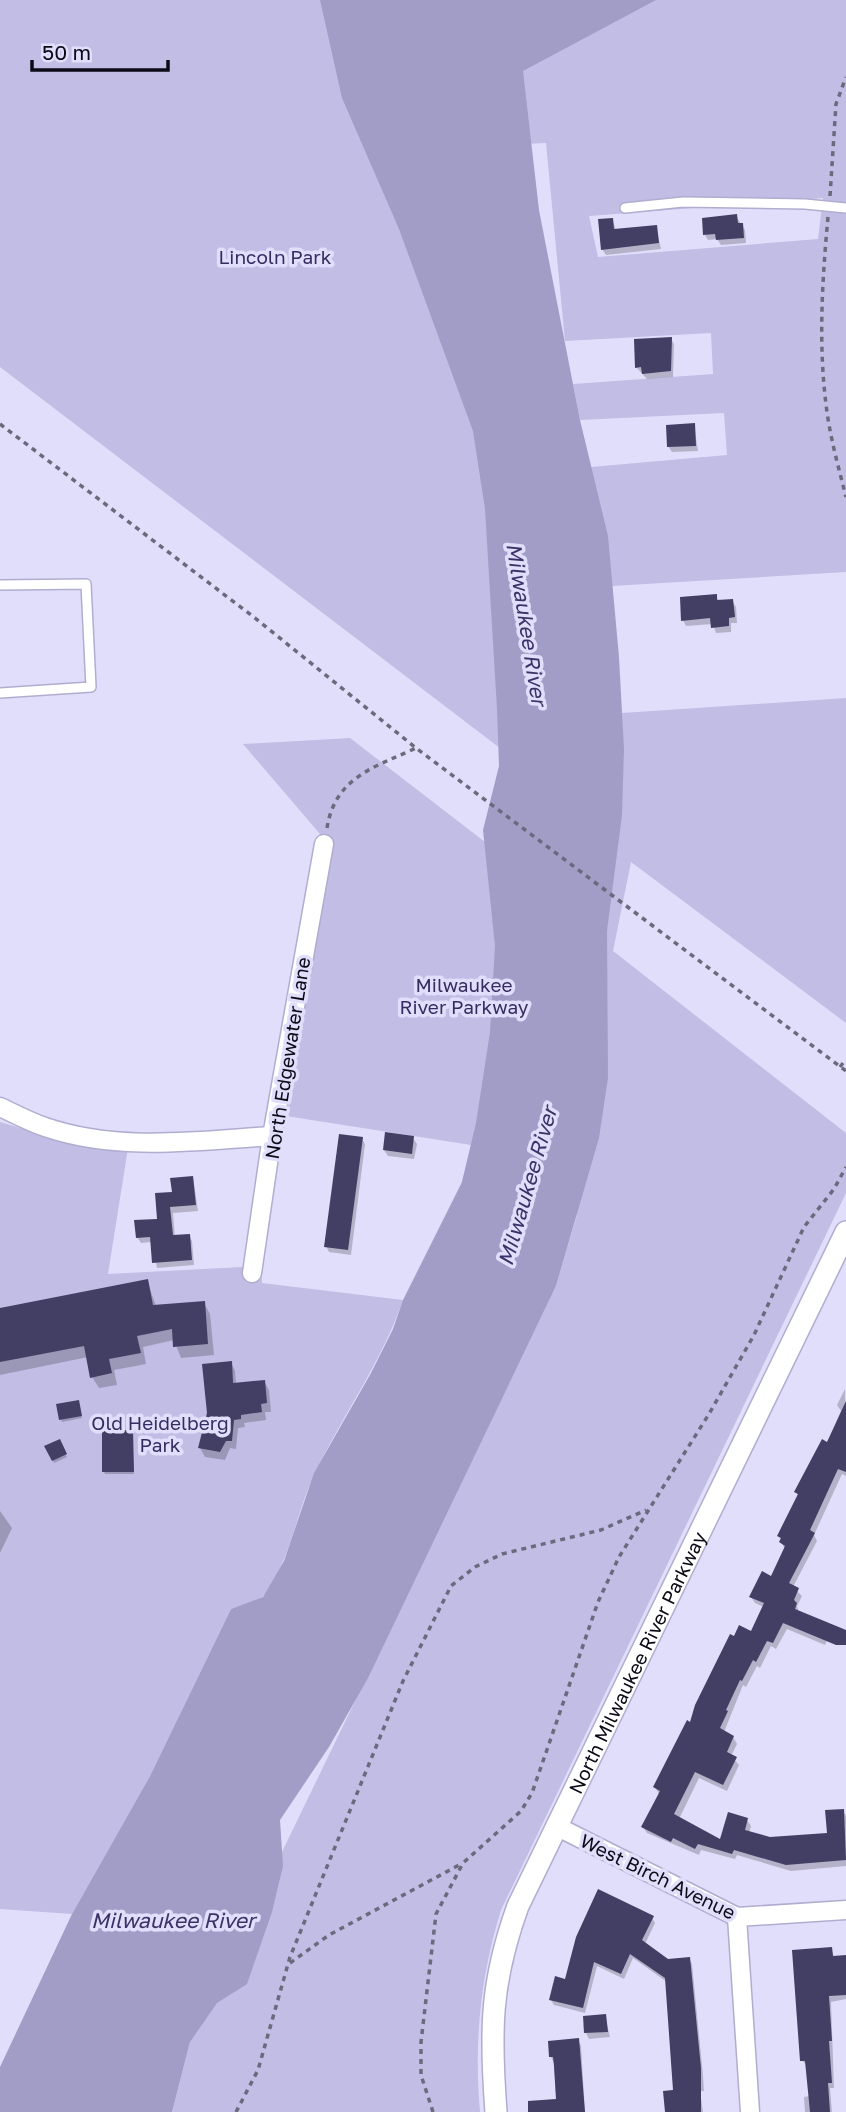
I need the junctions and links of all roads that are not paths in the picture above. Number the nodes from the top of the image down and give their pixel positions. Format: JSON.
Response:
{"nodes":[{"id":1,"x":625,"y":208,"type":"dead end"},
{"id":2,"x":846,"y":208,"type":"edge"},
{"id":3,"x":0,"y":584,"type":"edge"},
{"id":4,"x":0,"y":693,"type":"edge"},
{"id":5,"x":324,"y":844,"type":"road end"},
{"id":6,"x":0,"y":1107,"type":"edge"},
{"id":7,"x":272,"y":1136,"type":"junction"},
{"id":8,"x":846,"y":1232,"type":"edge"},
{"id":9,"x":252,"y":1273,"type":"dead end"},
{"id":10,"x":556,"y":1826,"type":"junction"},
{"id":11,"x":846,"y":1910,"type":"edge"},
{"id":12,"x":737,"y":1917,"type":"junction"},
{"id":13,"x":496,"y":2112,"type":"edge"},
{"id":14,"x":750,"y":2112,"type":"edge"}],
"edges":[{"from":1,"to":2,"type":"lane"},
{"from":3,"to":4,"type":"lane"},
{"from":5,"to":7,"type":"street","name":"North Edgewater Lane"},
{"from":6,"to":7,"type":"street"},
{"from":7,"to":9,"type":"street","name":"North Edgewater Lane"},
{"from":8,"to":10,"type":"street","name":"North Milwaukee River Parkway"},
{"from":10,"to":12,"type":"street","name":"West Birch Avenue"},
{"from":10,"to":13,"type":"street","name":"North Milwaukee River Parkway"},
{"from":11,"to":12,"type":"street","name":"West Birch Avenue"},
{"from":12,"to":14,"type":"street"}]}
